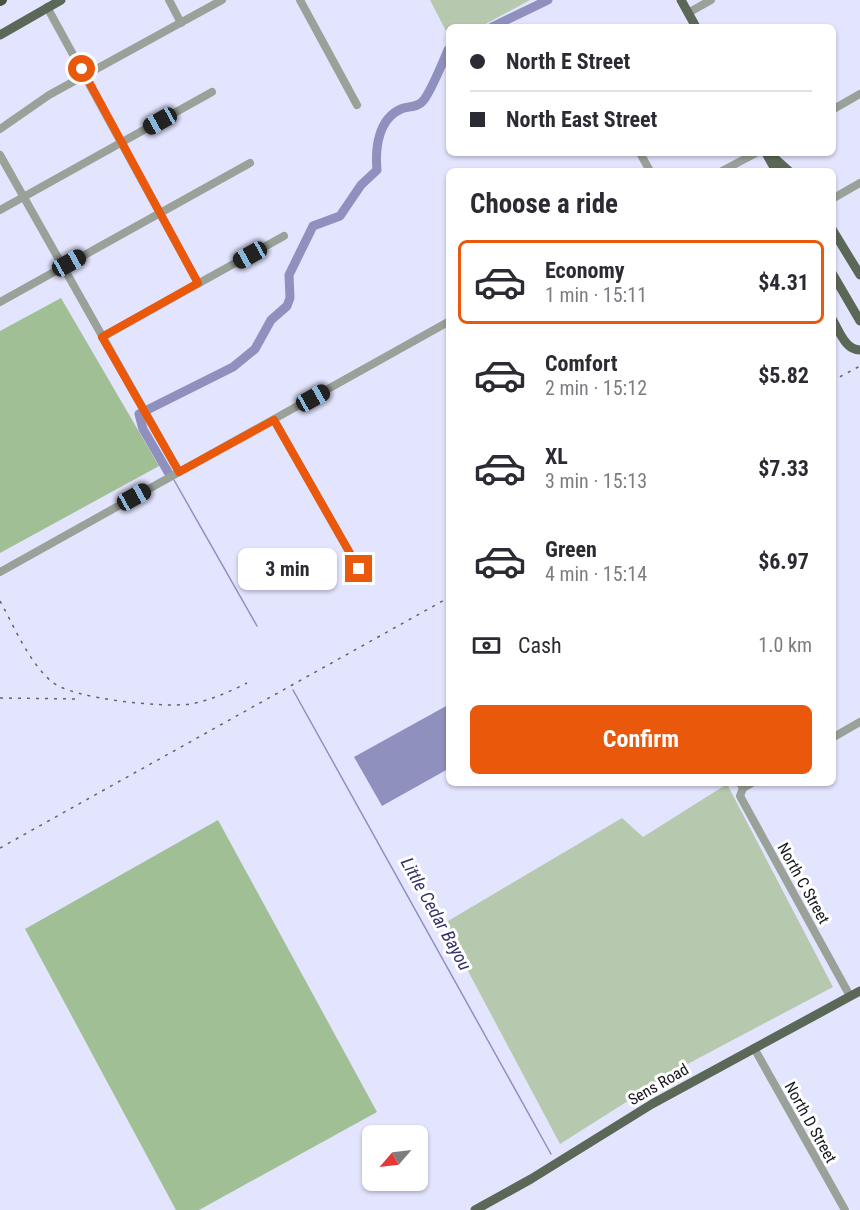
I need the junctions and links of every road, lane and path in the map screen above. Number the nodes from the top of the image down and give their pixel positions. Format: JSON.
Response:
{"nodes":[{"id":1,"x":61,"y":0,"type":"edge"},
{"id":2,"x":170,"y":0,"type":"edge"},
{"id":3,"x":222,"y":0,"type":"edge"},
{"id":4,"x":300,"y":0,"type":"edge"},
{"id":5,"x":681,"y":0,"type":"edge"},
{"id":6,"x":711,"y":0,"type":"edge"},
{"id":7,"x":48,"y":8,"type":"junction"},
{"id":8,"x":688,"y":13,"type":"junction"},
{"id":9,"x":182,"y":23,"type":"junction"},
{"id":10,"x":694,"y":24,"type":"edge"},
{"id":11,"x":0,"y":35,"type":"edge"},
{"id":12,"x":85,"y":74,"type":"junction"},
{"id":13,"x":212,"y":92,"type":"dead end"},
{"id":14,"x":860,"y":94,"type":"edge"},
{"id":15,"x":357,"y":105,"type":"dead end"},
{"id":16,"x":836,"y":108,"type":"edge"},
{"id":17,"x":0,"y":129,"type":"edge"},
{"id":18,"x":122,"y":142,"type":"junction"},
{"id":19,"x":0,"y":155,"type":"edge"},
{"id":20,"x":750,"y":156,"type":"edge"},
{"id":21,"x":771,"y":156,"type":"edge"},
{"id":22,"x":250,"y":163,"type":"dead end"},
{"id":23,"x":728,"y":168,"type":"edge"},
{"id":24,"x":785,"y":168,"type":"edge"},
{"id":25,"x":860,"y":183,"type":"edge"},
{"id":26,"x":23,"y":197,"type":"junction"},
{"id":27,"x":836,"y":197,"type":"edge"},
{"id":28,"x":0,"y":210,"type":"edge"},
{"id":29,"x":160,"y":213,"type":"junction"},
{"id":30,"x":284,"y":236,"type":"dead end"},
{"id":31,"x":836,"y":236,"type":"edge"},
{"id":32,"x":63,"y":267,"type":"junction"},
{"id":33,"x":860,"y":275,"type":"edge"},
{"id":34,"x":836,"y":280,"type":"edge"},
{"id":35,"x":198,"y":283,"type":"junction"},
{"id":36,"x":0,"y":302,"type":"edge"},
{"id":37,"x":860,"y":321,"type":"edge"},
{"id":38,"x":446,"y":323,"type":"edge"},
{"id":39,"x":836,"y":326,"type":"edge"},
{"id":40,"x":102,"y":337,"type":"junction"},
{"id":41,"x":860,"y":350,"type":"edge"},
{"id":42,"x":274,"y":420,"type":"junction"},
{"id":43,"x":179,"y":472,"type":"junction"},
{"id":44,"x":359,"y":569,"type":"dead end"},
{"id":45,"x":0,"y":572,"type":"edge"},
{"id":46,"x":860,"y":723,"type":"edge"},
{"id":47,"x":836,"y":736,"type":"edge"},
{"id":48,"x":741,"y":786,"type":"edge"},
{"id":49,"x":860,"y":991,"type":"edge"},
{"id":50,"x":850,"y":996,"type":"junction"},
{"id":51,"x":754,"y":1048,"type":"junction"},
{"id":52,"x":475,"y":1210,"type":"edge"},
{"id":53,"x":845,"y":1210,"type":"edge"}],
"edges":[{"from":1,"to":7,"type":"main road"},
{"from":2,"to":9,"type":"street"},
{"from":3,"to":9,"type":"street"},
{"from":4,"to":15,"type":"street"},
{"from":5,"to":8,"type":"main road"},
{"from":6,"to":8,"type":"street"},
{"from":7,"to":11,"type":"main road"},
{"from":7,"to":12,"type":"street"},
{"from":8,"to":10,"type":"main road"},
{"from":9,"to":12,"type":"street"},
{"from":12,"to":17,"type":"street"},
{"from":12,"to":18,"type":"street"},
{"from":13,"to":18,"type":"street"},
{"from":14,"to":16,"type":"street"},
{"from":18,"to":26,"type":"street"},
{"from":18,"to":29,"type":"street"},
{"from":19,"to":26,"type":"street"},
{"from":20,"to":23,"type":"street"},
{"from":21,"to":24,"type":"main road"},
{"from":22,"to":29,"type":"street"},
{"from":25,"to":27,"type":"street"},
{"from":26,"to":28,"type":"street"},
{"from":26,"to":32,"type":"street"},
{"from":29,"to":32,"type":"street"},
{"from":29,"to":35,"type":"street"},
{"from":30,"to":35,"type":"street"},
{"from":31,"to":33,"type":"main road"},
{"from":32,"to":36,"type":"street"},
{"from":32,"to":40,"type":"street"},
{"from":34,"to":37,"type":"main road"},
{"from":35,"to":40,"type":"street"},
{"from":38,"to":42,"type":"street"},
{"from":39,"to":41,"type":"main road"},
{"from":40,"to":43,"type":"street"},
{"from":42,"to":43,"type":"street"},
{"from":42,"to":44,"type":"street"},
{"from":43,"to":45,"type":"street"},
{"from":46,"to":47,"type":"street"},
{"from":48,"to":50,"type":"street","name":"North C Street"},
{"from":49,"to":50,"type":"main road","name":"Sens Road"},
{"from":50,"to":51,"type":"main road","name":"Sens Road"},
{"from":51,"to":52,"type":"main road","name":"Sens Road"},
{"from":51,"to":53,"type":"street","name":"North D Street"}]}
